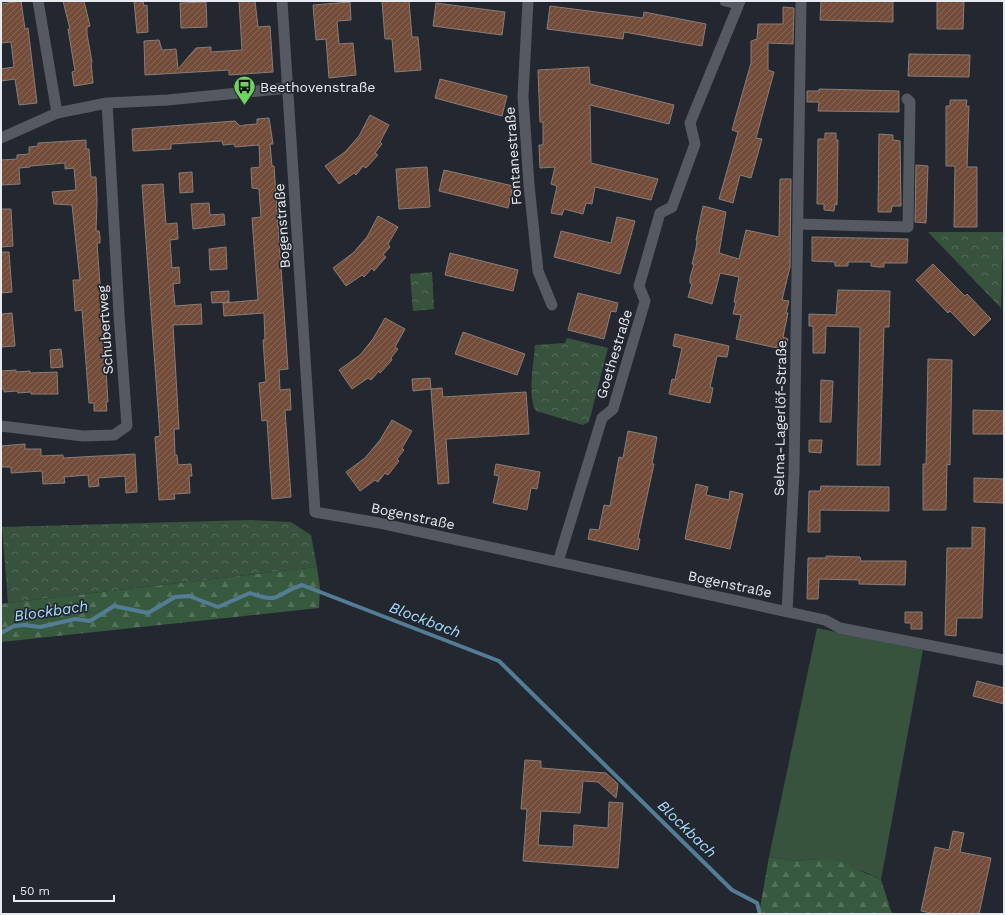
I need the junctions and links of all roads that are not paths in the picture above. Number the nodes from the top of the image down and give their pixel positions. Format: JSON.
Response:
{"nodes":[{"id":1,"x":38,"y":1,"type":"edge"},
{"id":2,"x":282,"y":1,"type":"edge"},
{"id":3,"x":528,"y":1,"type":"edge"},
{"id":4,"x":725,"y":1,"type":"edge"},
{"id":5,"x":801,"y":1,"type":"edge"},
{"id":6,"x":739,"y":3,"type":"edge"},
{"id":7,"x":288,"y":88,"type":"junction"},
{"id":8,"x":907,"y":99,"type":"dead end"},
{"id":9,"x":107,"y":103,"type":"junction"},
{"id":10,"x":57,"y":113,"type":"junction"},
{"id":11,"x":1,"y":138,"type":"edge"},
{"id":12,"x":798,"y":224,"type":"junction"},
{"id":13,"x":552,"y":305,"type":"dead end"},
{"id":14,"x":1,"y":426,"type":"edge"},
{"id":15,"x":558,"y":562,"type":"junction"},
{"id":16,"x":787,"y":612,"type":"junction"},
{"id":17,"x":1004,"y":660,"type":"edge"}],
"edges":[{"from":1,"to":10,"type":"street"},
{"from":2,"to":7,"type":"street","name":"Bogenstraße"},
{"from":3,"to":13,"type":"street","name":"Fontanestraße"},
{"from":4,"to":6,"type":"street"},
{"from":5,"to":12,"type":"street","name":"Selma-Lagerlöf-Straße"},
{"from":6,"to":15,"type":"street","name":"Goethestraße"},
{"from":7,"to":9,"type":"street"},
{"from":7,"to":15,"type":"street","name":"Bogenstraße"},
{"from":8,"to":12,"type":"street"},
{"from":9,"to":10,"type":"street"},
{"from":9,"to":14,"type":"street","name":"Schubertweg"},
{"from":10,"to":11,"type":"street"},
{"from":12,"to":16,"type":"street","name":"Selma-Lagerlöf-Straße"},
{"from":15,"to":16,"type":"street","name":"Bogenstraße"},
{"from":16,"to":17,"type":"street","name":"Bogenstraße"}]}
